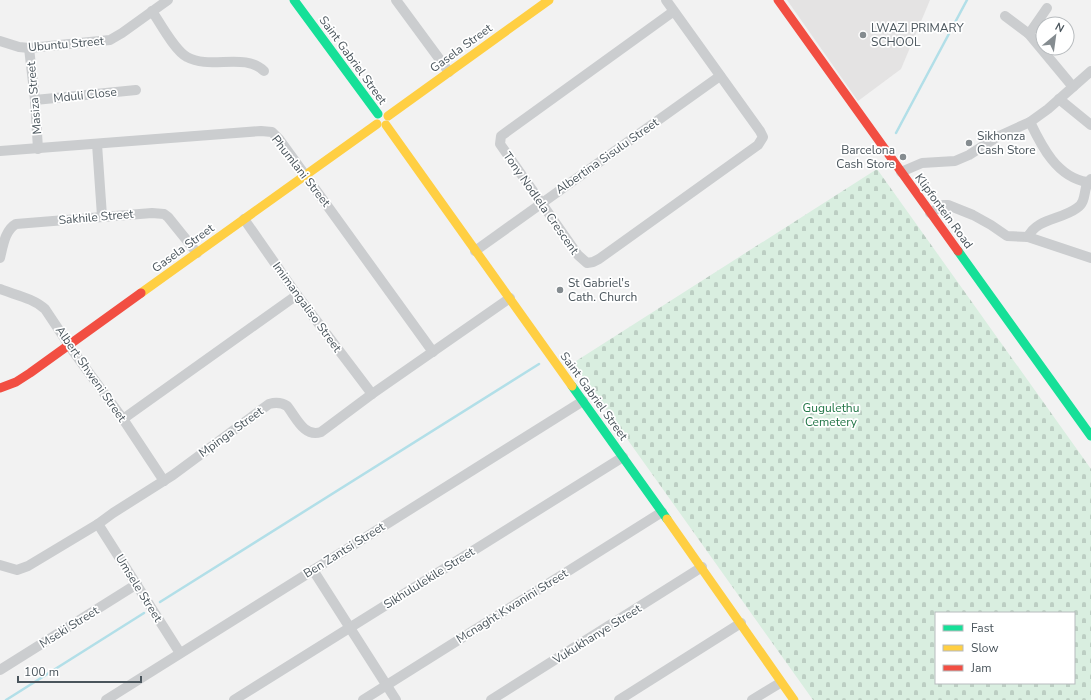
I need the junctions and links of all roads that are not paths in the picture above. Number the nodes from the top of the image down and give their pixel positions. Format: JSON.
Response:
{"nodes":[{"id":1,"x":168,"y":0,"type":"edge"},
{"id":2,"x":294,"y":0,"type":"edge"},
{"id":3,"x":397,"y":0,"type":"edge"},
{"id":4,"x":549,"y":0,"type":"edge"},
{"id":5,"x":666,"y":0,"type":"edge"},
{"id":6,"x":778,"y":0,"type":"edge"},
{"id":7,"x":1047,"y":8,"type":"dead end"},
{"id":8,"x":152,"y":11,"type":"junction"},
{"id":9,"x":674,"y":11,"type":"junction"},
{"id":10,"x":1004,"y":16,"type":"dead end"},
{"id":11,"x":1029,"y":34,"type":"junction"},
{"id":12,"x":0,"y":41,"type":"edge"},
{"id":13,"x":29,"y":48,"type":"junction"},
{"id":14,"x":264,"y":71,"type":"dead end"},
{"id":15,"x":1091,"y":71,"type":"edge"},
{"id":16,"x":449,"y":72,"type":"junction"},
{"id":17,"x":720,"y":76,"type":"junction"},
{"id":18,"x":1073,"y":87,"type":"junction"},
{"id":19,"x":136,"y":90,"type":"dead end"},
{"id":20,"x":1059,"y":99,"type":"junction"},
{"id":21,"x":35,"y":100,"type":"junction"},
{"id":22,"x":384,"y":121,"type":"junction"},
{"id":23,"x":1030,"y":122,"type":"junction"},
{"id":24,"x":1091,"y":125,"type":"edge"},
{"id":25,"x":97,"y":144,"type":"junction"},
{"id":26,"x":38,"y":149,"type":"junction"},
{"id":27,"x":0,"y":151,"type":"edge"},
{"id":28,"x":901,"y":172,"type":"junction"},
{"id":29,"x":306,"y":175,"type":"junction"},
{"id":30,"x":1089,"y":180,"type":"edge"},
{"id":31,"x":542,"y":203,"type":"junction"},
{"id":32,"x":930,"y":213,"type":"junction"},
{"id":33,"x":102,"y":216,"type":"junction"},
{"id":34,"x":244,"y":218,"type":"junction"},
{"id":35,"x":1028,"y":237,"type":"junction"},
{"id":36,"x":475,"y":251,"type":"junction"},
{"id":37,"x":197,"y":253,"type":"junction"},
{"id":38,"x":0,"y":258,"type":"edge"},
{"id":39,"x":1091,"y":258,"type":"edge"},
{"id":40,"x":0,"y":289,"type":"edge"},
{"id":41,"x":297,"y":294,"type":"junction"},
{"id":42,"x":510,"y":298,"type":"junction"},
{"id":43,"x":69,"y":344,"type":"junction"},
{"id":44,"x":433,"y":352,"type":"junction"},
{"id":45,"x":0,"y":388,"type":"edge"},
{"id":46,"x":372,"y":394,"type":"junction"},
{"id":47,"x":582,"y":401,"type":"junction"},
{"id":48,"x":123,"y":419,"type":"junction"},
{"id":49,"x":1091,"y":436,"type":"edge"},
{"id":50,"x":623,"y":457,"type":"junction"},
{"id":51,"x":164,"y":481,"type":"junction"},
{"id":52,"x":662,"y":512,"type":"junction"},
{"id":53,"x":98,"y":524,"type":"junction"},
{"id":54,"x":0,"y":565,"type":"edge"},
{"id":55,"x":702,"y":567,"type":"junction"},
{"id":56,"x":313,"y":570,"type":"junction"},
{"id":57,"x":137,"y":584,"type":"junction"},
{"id":58,"x":741,"y":623,"type":"junction"},
{"id":59,"x":350,"y":628,"type":"junction"},
{"id":60,"x":180,"y":653,"type":"junction"},
{"id":61,"x":0,"y":670,"type":"edge"},
{"id":62,"x":780,"y":682,"type":"junction"},
{"id":63,"x":387,"y":685,"type":"junction"},
{"id":64,"x":496,"y":699,"type":"edge"},
{"id":65,"x":106,"y":700,"type":"edge"},
{"id":66,"x":234,"y":700,"type":"edge"},
{"id":67,"x":363,"y":700,"type":"edge"},
{"id":68,"x":396,"y":700,"type":"edge"},
{"id":69,"x":618,"y":700,"type":"edge"},
{"id":70,"x":752,"y":700,"type":"edge"},
{"id":71,"x":794,"y":700,"type":"edge"}],
"edges":[{"from":1,"to":8,"type":"street","name":"Ubuntu Street"},
{"from":2,"to":22,"type":"street","name":"Saint Gabriel Street"},
{"from":3,"to":16,"type":"street"},
{"from":4,"to":16,"type":"street","name":"Gasela Street"},
{"from":5,"to":9,"type":"street"},
{"from":6,"to":28,"type":"street","name":"Klipfontein Road"},
{"from":7,"to":11,"type":"street"},
{"from":8,"to":13,"type":"street","name":"Ubuntu Street"},
{"from":8,"to":14,"type":"street"},
{"from":9,"to":17,"type":"street"},
{"from":9,"to":31,"type":"street","name":"Tony Nodlela Crescent"},
{"from":10,"to":11,"type":"street"},
{"from":11,"to":18,"type":"street"},
{"from":12,"to":13,"type":"street","name":"Ubuntu Street"},
{"from":13,"to":21,"type":"street","name":"Masiza Street"},
{"from":15,"to":18,"type":"street"},
{"from":16,"to":22,"type":"street","name":"Gasela Street"},
{"from":17,"to":31,"type":"street","name":"Albertina Sisulu Street"},
{"from":17,"to":31,"type":"street","name":"Tony Nodlela Crescent"},
{"from":18,"to":20,"type":"street"},
{"from":19,"to":21,"type":"street","name":"Mduli Close"},
{"from":20,"to":23,"type":"street"},
{"from":20,"to":24,"type":"street"},
{"from":21,"to":26,"type":"street","name":"Masiza Street"},
{"from":22,"to":29,"type":"street","name":"Gasela Street"},
{"from":22,"to":36,"type":"street","name":"Saint Gabriel Street"},
{"from":23,"to":28,"type":"street"},
{"from":23,"to":30,"type":"street"},
{"from":25,"to":26,"type":"street","name":"Phumlani Street"},
{"from":25,"to":29,"type":"street","name":"Phumlani Street"},
{"from":25,"to":33,"type":"street"},
{"from":26,"to":27,"type":"street","name":"Phumlani Street"},
{"from":28,"to":32,"type":"street","name":"Klipfontein Road"},
{"from":29,"to":34,"type":"street","name":"Gasela Street"},
{"from":29,"to":44,"type":"street","name":"Phumlani Street"},
{"from":30,"to":35,"type":"street"},
{"from":31,"to":36,"type":"street","name":"Albertina Sisulu Street"},
{"from":32,"to":35,"type":"street"},
{"from":32,"to":49,"type":"street","name":"Klipfontein Road"},
{"from":33,"to":37,"type":"street","name":"Sakhile Street"},
{"from":33,"to":38,"type":"street","name":"Sakhile Street"},
{"from":34,"to":37,"type":"street","name":"Gasela Street"},
{"from":34,"to":41,"type":"street","name":"Imimangaliso Street"},
{"from":35,"to":39,"type":"street"},
{"from":36,"to":42,"type":"street","name":"Saint Gabriel Street"},
{"from":37,"to":43,"type":"street","name":"Gasela Street"},
{"from":40,"to":43,"type":"street","name":"Albert Shweni Street"},
{"from":41,"to":46,"type":"street","name":"Imimangaliso Street"},
{"from":41,"to":48,"type":"street"},
{"from":42,"to":44,"type":"street","name":"Mpinga Street"},
{"from":42,"to":47,"type":"street","name":"Saint Gabriel Street"},
{"from":43,"to":45,"type":"street","name":"Gasela Street"},
{"from":43,"to":48,"type":"street","name":"Albert Shweni Street"},
{"from":44,"to":46,"type":"street","name":"Mpinga Street"},
{"from":46,"to":51,"type":"street","name":"Mpinga Street"},
{"from":47,"to":50,"type":"street","name":"Saint Gabriel Street"},
{"from":47,"to":56,"type":"street","name":"Ben Zantsi Street"},
{"from":48,"to":51,"type":"street","name":"Albert Shweni Street"},
{"from":50,"to":52,"type":"street","name":"Saint Gabriel Street"},
{"from":50,"to":59,"type":"street","name":"Sikhululekile Street"},
{"from":51,"to":53,"type":"street","name":"Mpinga Street"},
{"from":52,"to":55,"type":"street","name":"Saint Gabriel Street"},
{"from":52,"to":63,"type":"street","name":"Mcnaght Kwanini Street"},
{"from":53,"to":54,"type":"street","name":"Mpinga Street"},
{"from":53,"to":57,"type":"street","name":"Umsele Street"},
{"from":55,"to":58,"type":"street","name":"Saint Gabriel Street"},
{"from":55,"to":64,"type":"street","name":"Vukukhanye Street"},
{"from":56,"to":59,"type":"street"},
{"from":56,"to":60,"type":"street","name":"Ben Zantsi Street"},
{"from":57,"to":60,"type":"street","name":"Umsele Street"},
{"from":57,"to":61,"type":"street","name":"Mseki Street"},
{"from":58,"to":62,"type":"street","name":"Saint Gabriel Street"},
{"from":58,"to":69,"type":"street"},
{"from":59,"to":63,"type":"street"},
{"from":59,"to":66,"type":"street","name":"Sikhululekile Street"},
{"from":60,"to":65,"type":"street","name":"Ben Zantsi Street"},
{"from":62,"to":70,"type":"street"},
{"from":62,"to":71,"type":"street","name":"Saint Gabriel Street"},
{"from":63,"to":67,"type":"street","name":"Mcnaght Kwanini Street"},
{"from":63,"to":68,"type":"street"}]}
